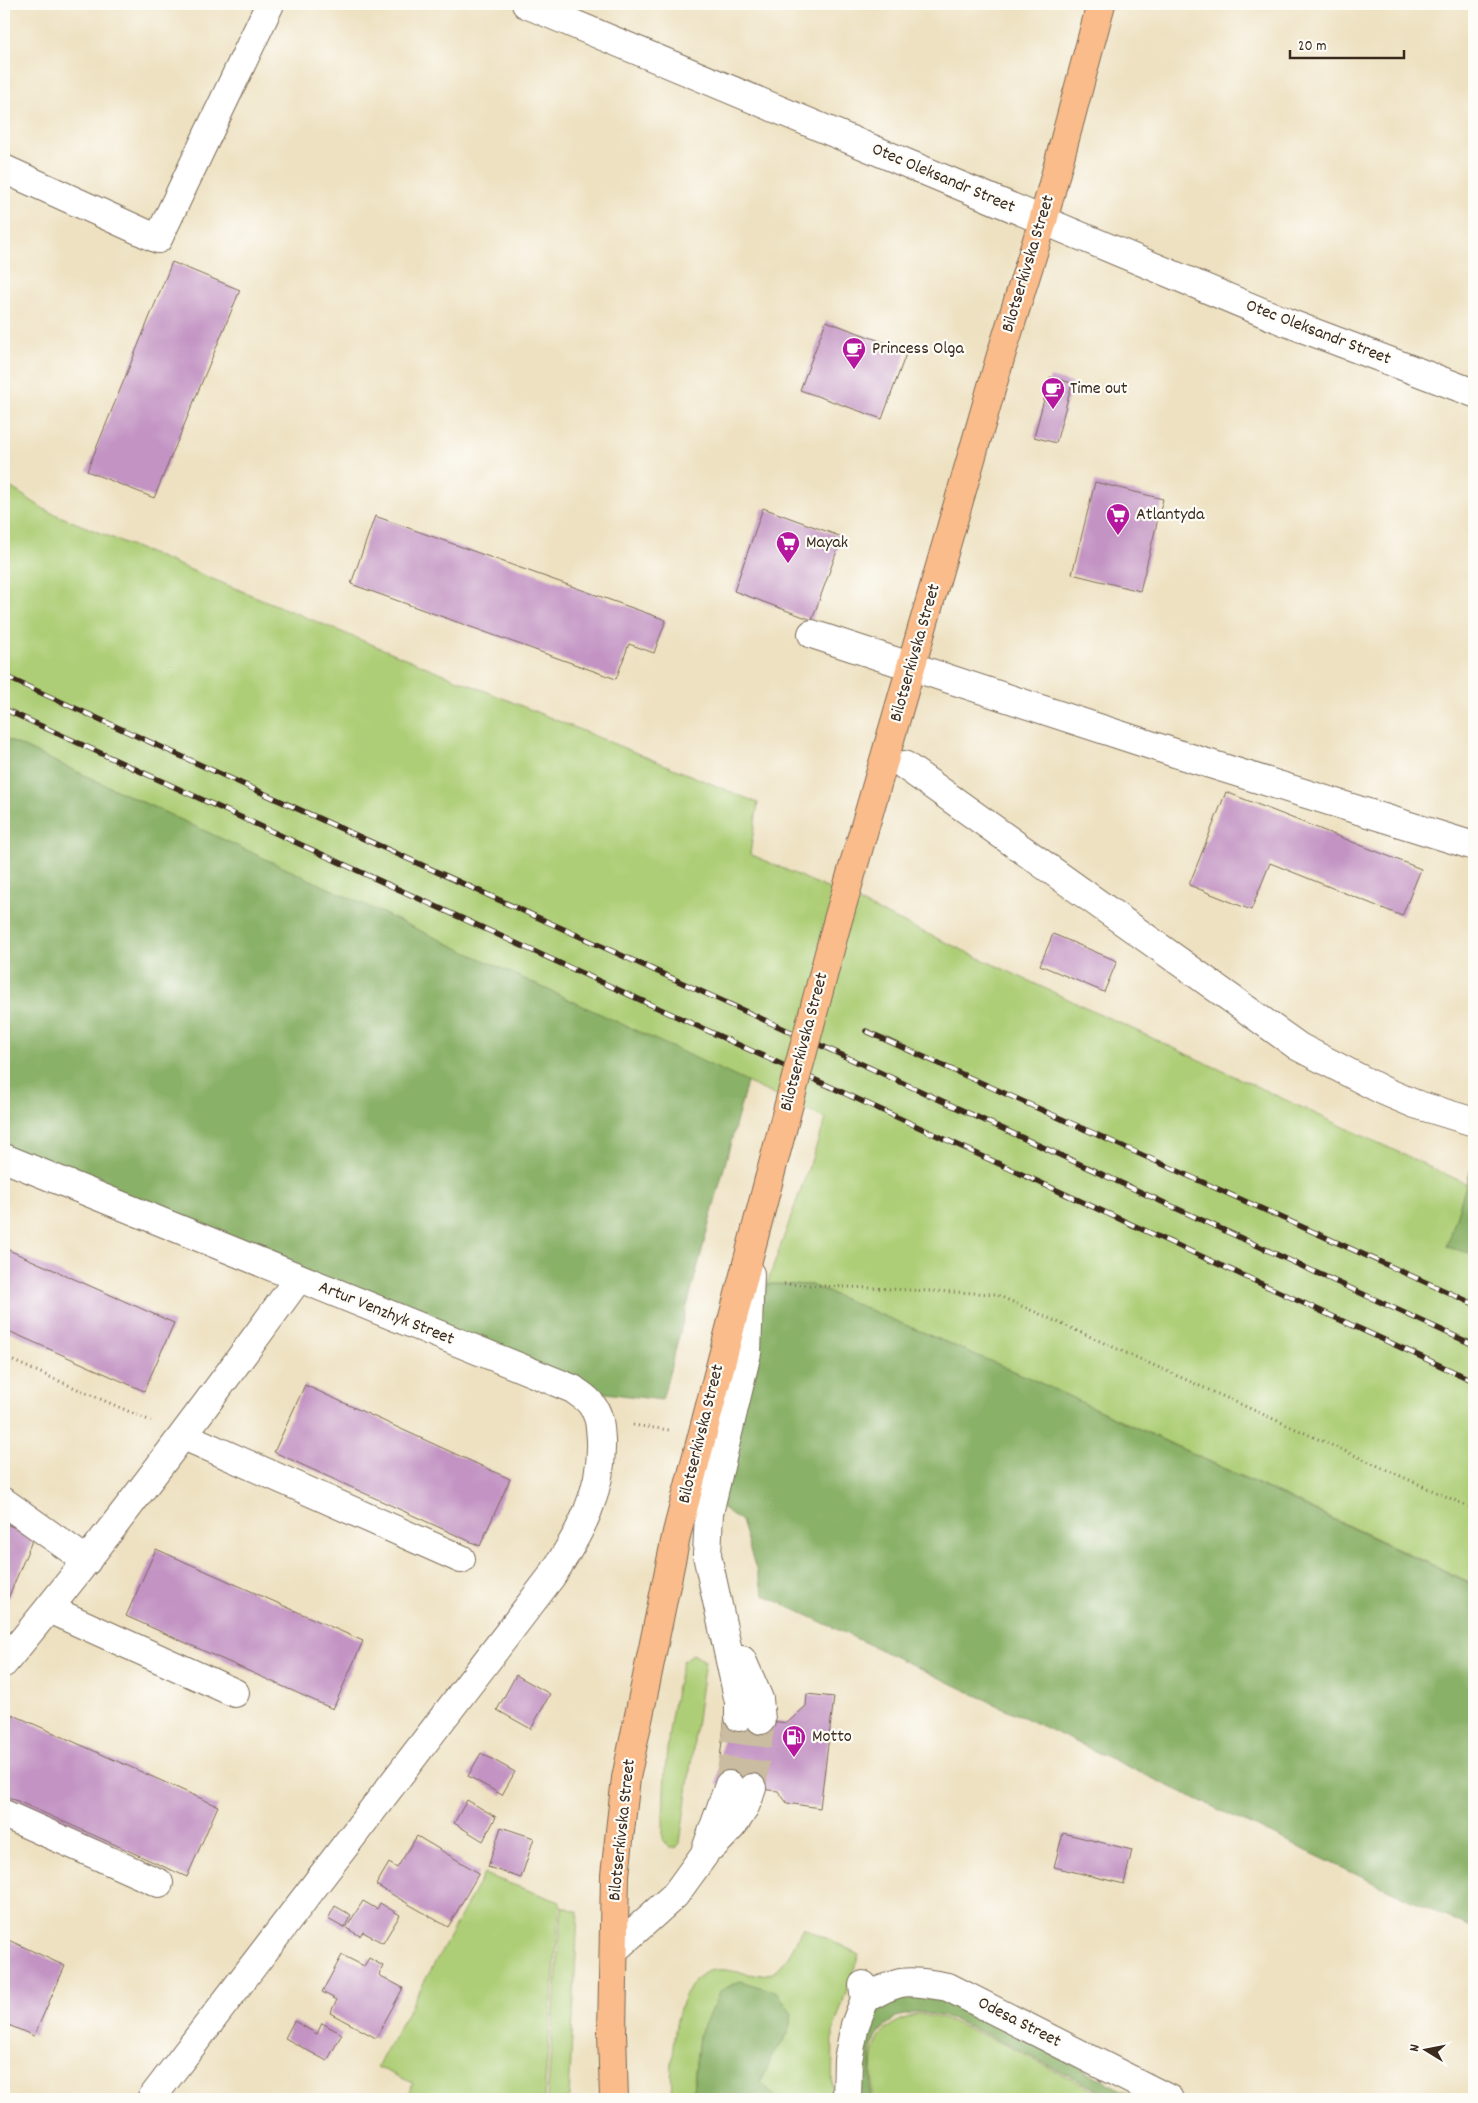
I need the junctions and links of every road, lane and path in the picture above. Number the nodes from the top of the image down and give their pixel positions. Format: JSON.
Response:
{"nodes":[{"id":1,"x":270,"y":4,"type":"edge"},
{"id":2,"x":526,"y":4,"type":"edge"},
{"id":3,"x":1101,"y":4,"type":"edge"},
{"id":4,"x":4,"y":170,"type":"edge"},
{"id":5,"x":1043,"y":221,"type":"junction"},
{"id":6,"x":1474,"y":393,"type":"edge"},
{"id":7,"x":812,"y":634,"type":"dead end"},
{"id":8,"x":912,"y":668,"type":"junction"},
{"id":9,"x":904,"y":765,"type":"dead end"},
{"id":10,"x":1474,"y":846,"type":"edge"},
{"id":11,"x":1474,"y":1122,"type":"edge"},
{"id":12,"x":4,"y":1158,"type":"edge"},
{"id":13,"x":751,"y":1242,"type":"junction"},
{"id":14,"x":298,"y":1279,"type":"junction"},
{"id":15,"x":776,"y":1284,"type":"dead end"},
{"id":16,"x":4,"y":1357,"type":"edge"},
{"id":17,"x":600,"y":1420,"type":"junction"},
{"id":18,"x":702,"y":1435,"type":"junction"},
{"id":19,"x":184,"y":1436,"type":"junction"},
{"id":20,"x":4,"y":1502,"type":"edge"},
{"id":21,"x":1474,"y":1509,"type":"edge"},
{"id":22,"x":461,"y":1559,"type":"dead end"},
{"id":23,"x":87,"y":1561,"type":"junction"},
{"id":24,"x":49,"y":1608,"type":"junction"},
{"id":25,"x":4,"y":1663,"type":"edge"},
{"id":26,"x":236,"y":1693,"type":"dead end"},
{"id":27,"x":750,"y":1719,"type":"tunnel mouth"},
{"id":28,"x":741,"y":1787,"type":"tunnel mouth"},
{"id":29,"x":4,"y":1814,"type":"edge"},
{"id":30,"x":159,"y":1883,"type":"dead end"},
{"id":31,"x":614,"y":1950,"type":"junction"},
{"id":32,"x":151,"y":2099,"type":"edge"},
{"id":33,"x":614,"y":2099,"type":"edge"},
{"id":34,"x":847,"y":2099,"type":"edge"},
{"id":35,"x":1169,"y":2099,"type":"edge"}],
"edges":[{"from":1,"to":4,"type":"street"},
{"from":2,"to":5,"type":"street","name":"Otec Oleksandr Street"},
{"from":3,"to":5,"type":"main road","name":"Bilotserkivska Street"},
{"from":5,"to":6,"type":"street","name":"Otec Oleksandr Street"},
{"from":5,"to":8,"type":"main road","name":"Bilotserkivska Street"},
{"from":7,"to":8,"type":"street"},
{"from":8,"to":10,"type":"street"},
{"from":8,"to":13,"type":"main road","name":"Bilotserkivska Street","bridge":true},
{"from":9,"to":11,"type":"street"},
{"from":12,"to":14,"type":"street","name":"Artur Venzhyk Street"},
{"from":13,"to":18,"type":"main road","name":"Bilotserkivska Street"},
{"from":13,"to":27,"type":"street"},
{"from":14,"to":17,"type":"street","name":"Artur Venzhyk Street"},
{"from":14,"to":19,"type":"street"},
{"from":15,"to":21,"type":"path"},
{"from":16,"to":19,"type":"path"},
{"from":17,"to":18,"type":"path"},
{"from":17,"to":32,"type":"street"},
{"from":18,"to":31,"type":"main road","name":"Bilotserkivska Street"},
{"from":19,"to":22,"type":"street"},
{"from":19,"to":23,"type":"street"},
{"from":20,"to":23,"type":"street"},
{"from":23,"to":24,"type":"street"},
{"from":24,"to":25,"type":"street"},
{"from":24,"to":26,"type":"street"},
{"from":28,"to":31,"type":"street"},
{"from":29,"to":30,"type":"street"},
{"from":31,"to":33,"type":"main road","name":"Bilotserkivska Street"},
{"from":34,"to":35,"type":"street","name":"Odesa Street"}]}
